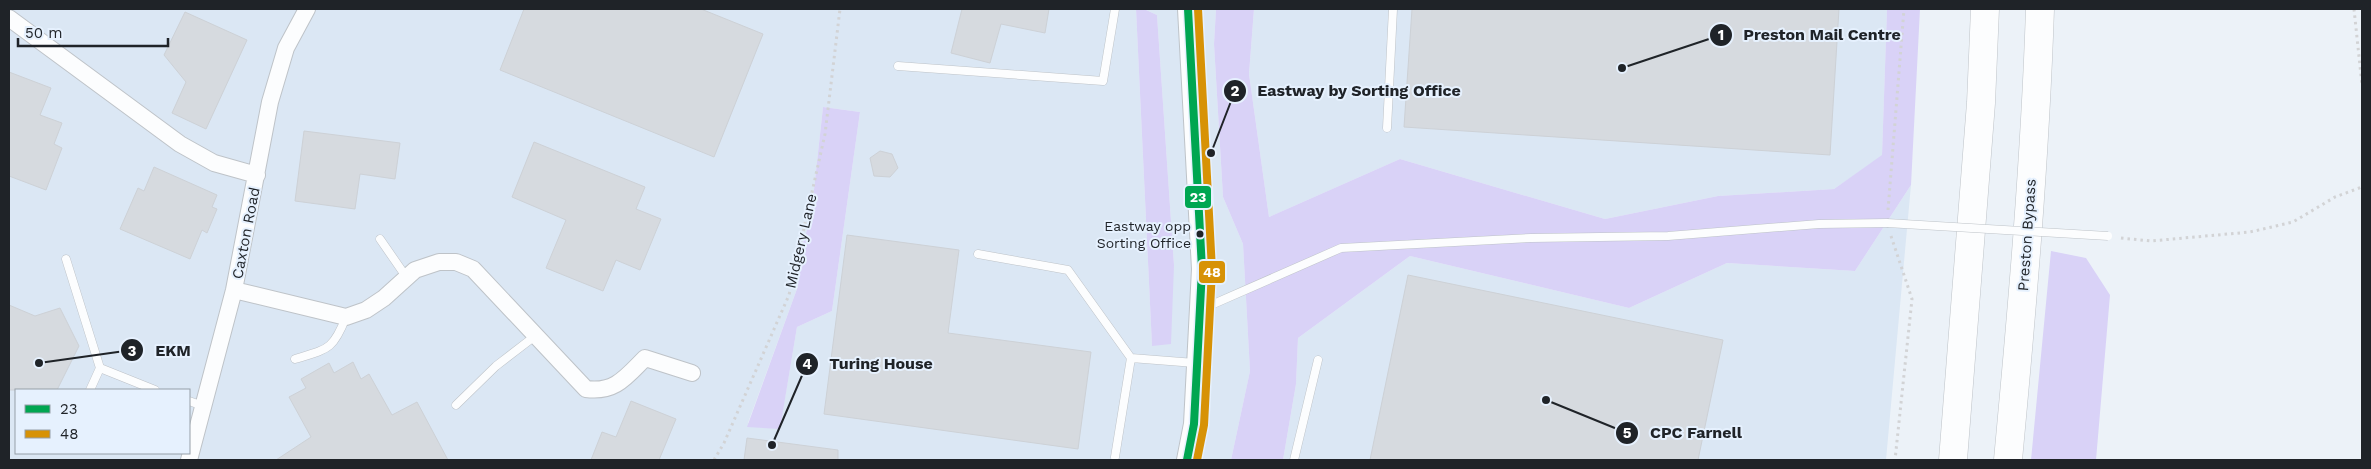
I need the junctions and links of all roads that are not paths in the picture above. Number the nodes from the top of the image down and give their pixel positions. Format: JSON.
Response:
{"nodes":[{"id":1,"x":307,"y":9,"type":"edge"},
{"id":2,"x":1115,"y":9,"type":"edge"},
{"id":3,"x":1188,"y":9,"type":"edge"},
{"id":4,"x":1393,"y":9,"type":"edge"},
{"id":5,"x":1985,"y":9,"type":"edge"},
{"id":6,"x":2040,"y":9,"type":"edge"},
{"id":7,"x":9,"y":18,"type":"edge"},
{"id":8,"x":898,"y":66,"type":"dead end"},
{"id":9,"x":1387,"y":128,"type":"dead end"},
{"id":10,"x":257,"y":175,"type":"junction"},
{"id":11,"x":2108,"y":236,"type":"road end"},
{"id":12,"x":380,"y":239,"type":"dead end"},
{"id":13,"x":978,"y":254,"type":"dead end"},
{"id":14,"x":66,"y":259,"type":"dead end"},
{"id":15,"x":407,"y":278,"type":"junction"},
{"id":16,"x":234,"y":290,"type":"junction"},
{"id":17,"x":1200,"y":310,"type":"junction"},
{"id":18,"x":346,"y":317,"type":"junction"},
{"id":19,"x":535,"y":336,"type":"junction"},
{"id":20,"x":1131,"y":358,"type":"junction"},
{"id":21,"x":295,"y":359,"type":"dead end"},
{"id":22,"x":1318,"y":360,"type":"dead end"},
{"id":23,"x":1197,"y":364,"type":"junction"},
{"id":24,"x":100,"y":368,"type":"junction"},
{"id":25,"x":692,"y":373,"type":"dead end"},
{"id":26,"x":143,"y":388,"type":"edge"},
{"id":27,"x":90,"y":389,"type":"edge"},
{"id":28,"x":196,"y":404,"type":"edge"},
{"id":29,"x":456,"y":405,"type":"dead end"},
{"id":30,"x":190,"y":452,"type":"edge"},
{"id":31,"x":1115,"y":457,"type":"dead end"},
{"id":32,"x":1187,"y":460,"type":"edge"},
{"id":33,"x":1294,"y":460,"type":"edge"},
{"id":34,"x":1953,"y":460,"type":"edge"},
{"id":35,"x":2008,"y":460,"type":"edge"}],
"edges":[{"from":1,"to":10,"type":"street","name":"Caxton Road"},
{"from":2,"to":8,"type":"lane"},
{"from":3,"to":17,"type":"street"},
{"from":4,"to":9,"type":"lane"},
{"from":5,"to":34,"type":"highway"},
{"from":6,"to":35,"type":"highway","name":"Preston Bypass"},
{"from":7,"to":10,"type":"street"},
{"from":10,"to":16,"type":"street","name":"Caxton Road"},
{"from":11,"to":17,"type":"lane","bridge":true},
{"from":12,"to":15,"type":"lane"},
{"from":13,"to":20,"type":"lane"},
{"from":14,"to":24,"type":"lane"},
{"from":15,"to":18,"type":"street"},
{"from":15,"to":19,"type":"street"},
{"from":16,"to":18,"type":"street"},
{"from":16,"to":28,"type":"street","name":"Caxton Road"},
{"from":17,"to":23,"type":"street"},
{"from":18,"to":21,"type":"lane"},
{"from":19,"to":25,"type":"street"},
{"from":19,"to":29,"type":"lane"},
{"from":20,"to":23,"type":"lane"},
{"from":20,"to":31,"type":"lane"},
{"from":22,"to":33,"type":"lane"},
{"from":23,"to":32,"type":"street"},
{"from":24,"to":26,"type":"lane"},
{"from":24,"to":27,"type":"lane"},
{"from":28,"to":30,"type":"street","name":"Caxton Road"}]}
